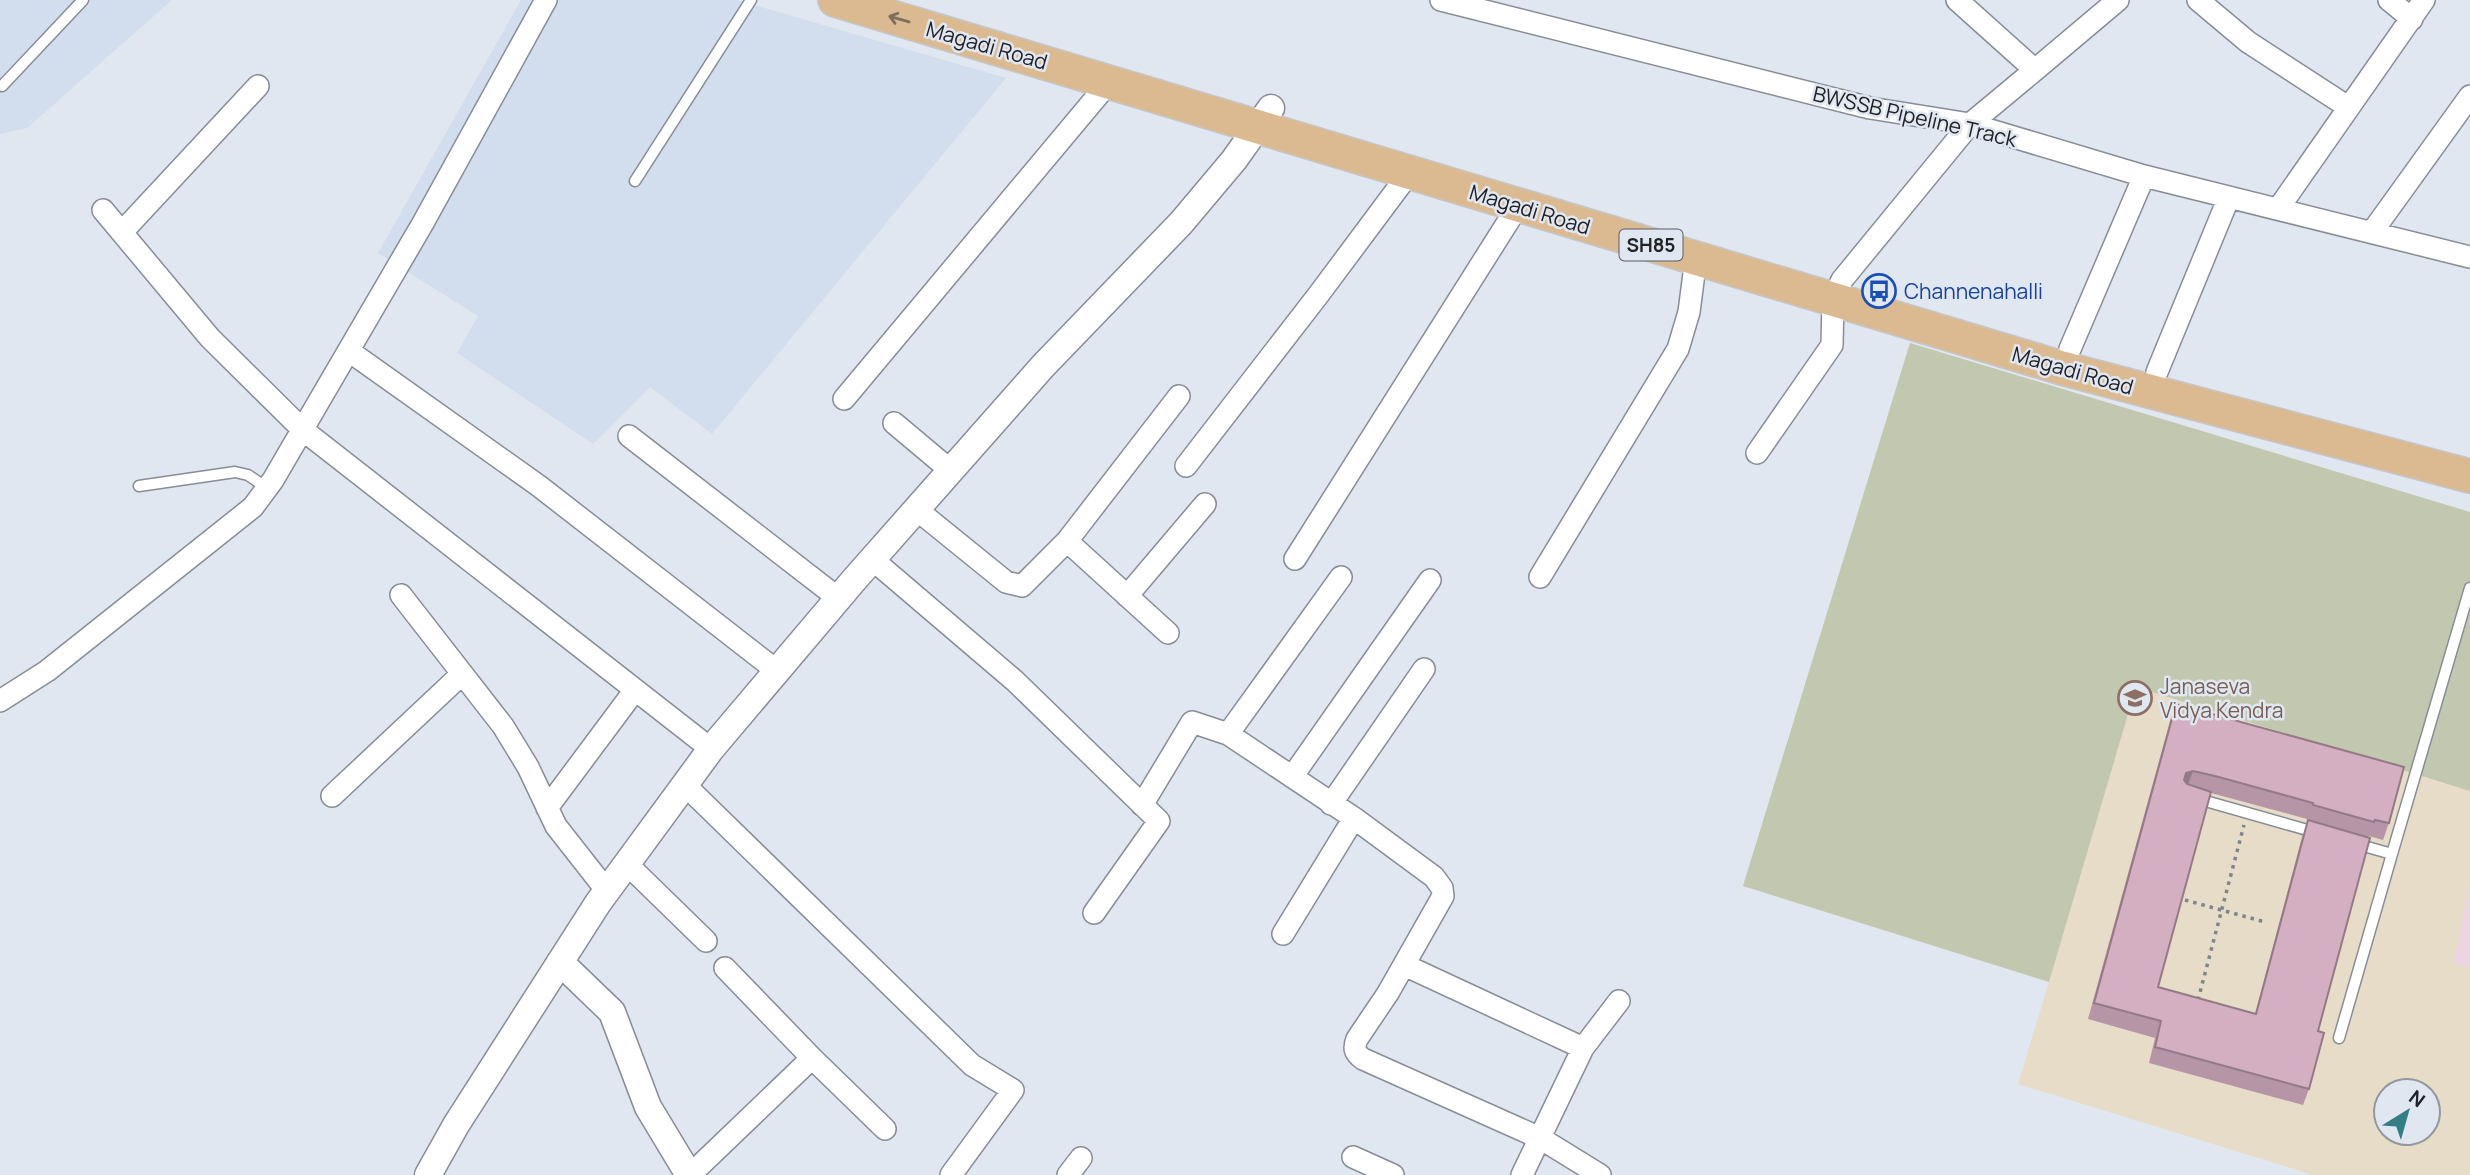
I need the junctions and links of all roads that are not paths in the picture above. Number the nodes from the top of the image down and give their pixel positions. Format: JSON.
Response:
{"nodes":[{"id":1,"x":83,"y":0,"type":"edge"},
{"id":2,"x":546,"y":0,"type":"edge"},
{"id":3,"x":751,"y":0,"type":"edge"},
{"id":4,"x":835,"y":0,"type":"edge"},
{"id":5,"x":914,"y":0,"type":"edge"},
{"id":6,"x":1441,"y":0,"type":"edge"},
{"id":7,"x":1957,"y":0,"type":"edge"},
{"id":8,"x":2198,"y":0,"type":"edge"},
{"id":9,"x":2389,"y":0,"type":"edge"},
{"id":10,"x":2424,"y":0,"type":"edge"},
{"id":11,"x":2112,"y":2,"type":"edge"},
{"id":12,"x":1502,"y":8,"type":"edge"},
{"id":13,"x":2412,"y":19,"type":"junction"},
{"id":14,"x":2035,"y":71,"type":"junction"},
{"id":15,"x":1110,"y":81,"type":"junction"},
{"id":16,"x":2,"y":86,"type":"dead end"},
{"id":17,"x":258,"y":86,"type":"dead end"},
{"id":18,"x":2470,"y":96,"type":"edge"},
{"id":19,"x":2348,"y":107,"type":"junction"},
{"id":20,"x":1266,"y":117,"type":"junction"},
{"id":21,"x":1970,"y":124,"type":"junction"},
{"id":22,"x":1410,"y":172,"type":"junction"},
{"id":23,"x":2144,"y":176,"type":"junction"},
{"id":24,"x":635,"y":181,"type":"dead end"},
{"id":25,"x":2230,"y":197,"type":"junction"},
{"id":26,"x":1518,"y":206,"type":"junction"},
{"id":27,"x":2278,"y":209,"type":"junction"},
{"id":28,"x":103,"y":210,"type":"dead end"},
{"id":29,"x":122,"y":232,"type":"junction"},
{"id":30,"x":2372,"y":232,"type":"junction"},
{"id":31,"x":2470,"y":257,"type":"edge"},
{"id":32,"x":1696,"y":258,"type":"junction"},
{"id":33,"x":1838,"y":290,"type":"junction"},
{"id":34,"x":2070,"y":349,"type":"junction"},
{"id":35,"x":349,"y":351,"type":"junction"},
{"id":36,"x":2157,"y":372,"type":"junction"},
{"id":37,"x":1179,"y":396,"type":"dead end"},
{"id":38,"x":844,"y":399,"type":"dead end"},
{"id":39,"x":894,"y":423,"type":"dead end"},
{"id":40,"x":303,"y":430,"type":"junction"},
{"id":41,"x":629,"y":436,"type":"dead end"},
{"id":42,"x":1757,"y":453,"type":"dead end"},
{"id":43,"x":2470,"y":454,"type":"edge"},
{"id":44,"x":1186,"y":466,"type":"dead end"},
{"id":45,"x":950,"y":470,"type":"junction"},
{"id":46,"x":2470,"y":476,"type":"edge"},
{"id":47,"x":139,"y":486,"type":"dead end"},
{"id":48,"x":267,"y":488,"type":"junction"},
{"id":49,"x":1205,"y":504,"type":"dead end"},
{"id":50,"x":916,"y":509,"type":"junction"},
{"id":51,"x":1067,"y":541,"type":"junction"},
{"id":52,"x":872,"y":559,"type":"junction"},
{"id":53,"x":1295,"y":559,"type":"dead end"},
{"id":54,"x":1341,"y":577,"type":"dead end"},
{"id":55,"x":1540,"y":578,"type":"dead end"},
{"id":56,"x":1430,"y":580,"type":"dead end"},
{"id":57,"x":2470,"y":588,"type":"edge"},
{"id":58,"x":401,"y":595,"type":"dead end"},
{"id":59,"x":1127,"y":596,"type":"junction"},
{"id":60,"x":838,"y":598,"type":"junction"},
{"id":61,"x":1168,"y":633,"type":"dead end"},
{"id":62,"x":1424,"y":669,"type":"dead end"},
{"id":63,"x":777,"y":671,"type":"junction"},
{"id":64,"x":462,"y":674,"type":"junction"},
{"id":65,"x":635,"y":690,"type":"junction"},
{"id":66,"x":0,"y":701,"type":"edge"},
{"id":67,"x":1228,"y":734,"type":"junction"},
{"id":68,"x":711,"y":749,"type":"junction"},
{"id":69,"x":1293,"y":777,"type":"junction"},
{"id":70,"x":685,"y":785,"type":"junction"},
{"id":71,"x":2186,"y":795,"type":"edge"},
{"id":72,"x":332,"y":796,"type":"dead end"},
{"id":73,"x":1331,"y":804,"type":"junction"},
{"id":74,"x":1142,"y":805,"type":"junction"},
{"id":75,"x":547,"y":808,"type":"junction"},
{"id":76,"x":1354,"y":818,"type":"junction"},
{"id":77,"x":2326,"y":835,"type":"edge"},
{"id":78,"x":2339,"y":839,"type":"edge"},
{"id":79,"x":2392,"y":854,"type":"junction"},
{"id":80,"x":627,"y":864,"type":"junction"},
{"id":81,"x":607,"y":891,"type":"junction"},
{"id":82,"x":1094,"y":913,"type":"dead end"},
{"id":83,"x":1283,"y":934,"type":"dead end"},
{"id":84,"x":706,"y":941,"type":"dead end"},
{"id":85,"x":561,"y":962,"type":"junction"},
{"id":86,"x":725,"y":968,"type":"dead end"},
{"id":87,"x":1415,"y":970,"type":"dead end"},
{"id":88,"x":1619,"y":1001,"type":"dead end"},
{"id":89,"x":2339,"y":1038,"type":"dead end"},
{"id":90,"x":1583,"y":1048,"type":"junction"},
{"id":91,"x":812,"y":1058,"type":"junction"},
{"id":92,"x":885,"y":1129,"type":"dead end"},
{"id":93,"x":1540,"y":1138,"type":"junction"},
{"id":94,"x":1353,"y":1157,"type":"dead end"},
{"id":95,"x":428,"y":1175,"type":"edge"},
{"id":96,"x":689,"y":1175,"type":"edge"},
{"id":97,"x":951,"y":1175,"type":"edge"},
{"id":98,"x":1393,"y":1175,"type":"edge"},
{"id":99,"x":1522,"y":1175,"type":"edge"},
{"id":100,"x":1600,"y":1175,"type":"edge"}],
"edges":[{"from":1,"to":16,"type":"lane"},
{"from":2,"to":35,"type":"street"},
{"from":3,"to":24,"type":"lane"},
{"from":15,"to":4,"type":"main road","name":"Magadi Road","number":"SH85","one_way":true},
{"from":5,"to":20,"type":"main road","name":"Magadi Road","number":"SH85"},
{"from":6,"to":12,"type":"street","name":"BWSSB Pipeline Track"},
{"from":7,"to":14,"type":"street"},
{"from":8,"to":19,"type":"street"},
{"from":9,"to":13,"type":"street"},
{"from":10,"to":13,"type":"street"},
{"from":11,"to":14,"type":"street"},
{"from":12,"to":21,"type":"street","name":"BWSSB Pipeline Track"},
{"from":13,"to":19,"type":"street"},
{"from":14,"to":21,"type":"street"},
{"from":15,"to":20,"type":"main road","name":"Magadi Road","number":"SH85"},
{"from":15,"to":38,"type":"street"},
{"from":17,"to":29,"type":"street"},
{"from":18,"to":30,"type":"street"},
{"from":19,"to":27,"type":"street"},
{"from":20,"to":22,"type":"main road","name":"Magadi Road","number":"SH85"},
{"from":20,"to":33,"type":"main road","name":"Magadi Road","number":"SH85"},
{"from":20,"to":45,"type":"street"},
{"from":21,"to":23,"type":"street","name":"BWSSB Pipeline Track"},
{"from":21,"to":33,"type":"street"},
{"from":22,"to":26,"type":"main road","name":"Magadi Road","number":"SH85"},
{"from":22,"to":44,"type":"street"},
{"from":23,"to":25,"type":"street","name":"BWSSB Pipeline Track"},
{"from":23,"to":34,"type":"street"},
{"from":25,"to":27,"type":"street","name":"BWSSB Pipeline Track"},
{"from":25,"to":36,"type":"street"},
{"from":26,"to":32,"type":"main road","name":"Magadi Road","number":"SH85"},
{"from":26,"to":53,"type":"street"},
{"from":27,"to":30,"type":"street","name":"BWSSB Pipeline Track"},
{"from":28,"to":29,"type":"street"},
{"from":29,"to":40,"type":"street"},
{"from":30,"to":31,"type":"street","name":"BWSSB Pipeline Track"},
{"from":32,"to":33,"type":"main road","name":"Magadi Road","number":"SH85"},
{"from":32,"to":55,"type":"street"},
{"from":33,"to":34,"type":"main road","name":"Magadi Road","number":"SH85"},
{"from":33,"to":42,"type":"street"},
{"from":33,"to":46,"type":"main road","name":"Magadi Road","number":"SH85"},
{"from":34,"to":36,"type":"main road","name":"Magadi Road","number":"SH85"},
{"from":35,"to":40,"type":"street"},
{"from":35,"to":63,"type":"street"},
{"from":36,"to":43,"type":"main road","name":"Magadi Road","number":"SH85"},
{"from":37,"to":51,"type":"street"},
{"from":39,"to":45,"type":"street"},
{"from":40,"to":48,"type":"street"},
{"from":40,"to":65,"type":"street"},
{"from":41,"to":60,"type":"street"},
{"from":45,"to":50,"type":"street"},
{"from":47,"to":48,"type":"lane"},
{"from":48,"to":66,"type":"street"},
{"from":49,"to":59,"type":"street"},
{"from":50,"to":51,"type":"street"},
{"from":50,"to":52,"type":"street"},
{"from":51,"to":59,"type":"street"},
{"from":52,"to":60,"type":"street"},
{"from":52,"to":74,"type":"street"},
{"from":54,"to":67,"type":"street"},
{"from":56,"to":69,"type":"street"},
{"from":57,"to":79,"type":"lane"},
{"from":58,"to":64,"type":"street"},
{"from":59,"to":61,"type":"street"},
{"from":60,"to":63,"type":"street"},
{"from":62,"to":73,"type":"street"},
{"from":63,"to":68,"type":"street"},
{"from":64,"to":72,"type":"street"},
{"from":64,"to":75,"type":"street"},
{"from":65,"to":68,"type":"street"},
{"from":65,"to":75,"type":"street"},
{"from":67,"to":69,"type":"street"},
{"from":67,"to":74,"type":"street"},
{"from":68,"to":70,"type":"street"},
{"from":69,"to":73,"type":"street"},
{"from":70,"to":80,"type":"street"},
{"from":70,"to":97,"type":"street"},
{"from":71,"to":77,"type":"lane"},
{"from":73,"to":76,"type":"street"},
{"from":74,"to":82,"type":"street"},
{"from":75,"to":81,"type":"street"},
{"from":76,"to":83,"type":"street"},
{"from":76,"to":93,"type":"street"},
{"from":78,"to":79,"type":"lane"},
{"from":79,"to":89,"type":"lane"},
{"from":80,"to":81,"type":"street"},
{"from":80,"to":84,"type":"street"},
{"from":81,"to":85,"type":"street"},
{"from":85,"to":95,"type":"street"},
{"from":85,"to":96,"type":"street"},
{"from":86,"to":91,"type":"street"},
{"from":87,"to":90,"type":"street"},
{"from":88,"to":90,"type":"street"},
{"from":90,"to":93,"type":"street"},
{"from":91,"to":92,"type":"street"},
{"from":91,"to":96,"type":"street"},
{"from":93,"to":99,"type":"street"},
{"from":93,"to":100,"type":"street"},
{"from":94,"to":98,"type":"street"}]}
